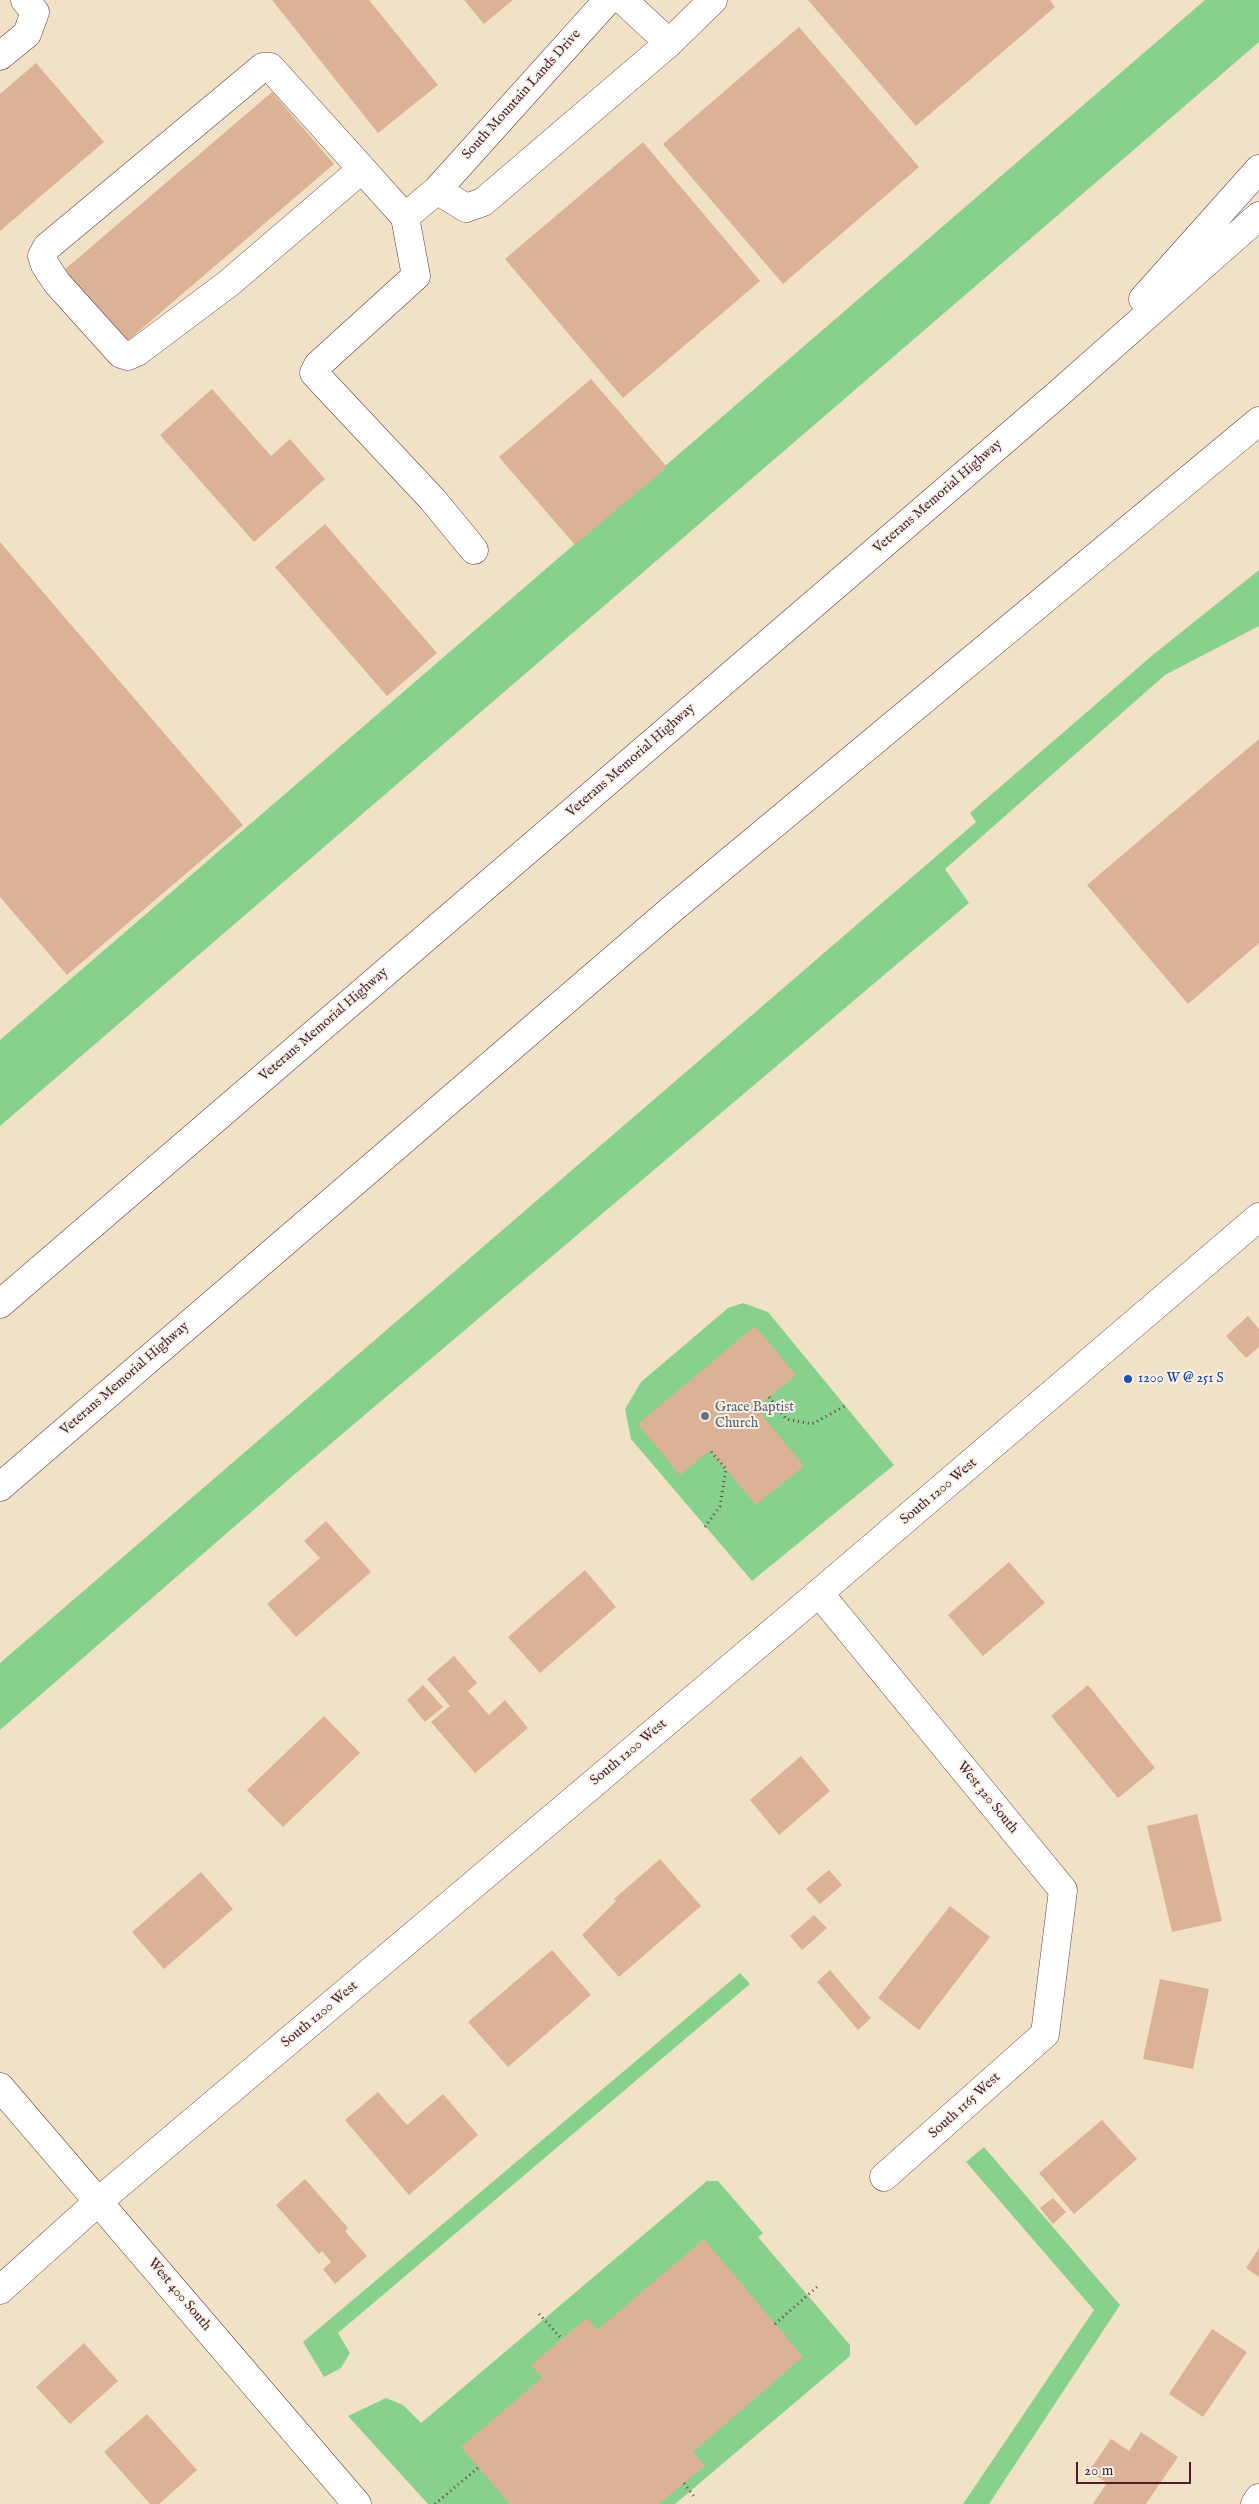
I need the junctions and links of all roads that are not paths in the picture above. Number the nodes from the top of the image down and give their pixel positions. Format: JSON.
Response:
{"nodes":[{"id":1,"x":25,"y":0,"type":"edge"},
{"id":2,"x":608,"y":0,"type":"edge"},
{"id":3,"x":623,"y":0,"type":"edge"},
{"id":4,"x":713,"y":0,"type":"edge"},
{"id":5,"x":669,"y":43,"type":"junction"},
{"id":6,"x":0,"y":56,"type":"edge"},
{"id":7,"x":362,"y":169,"type":"junction"},
{"id":8,"x":1259,"y":169,"type":"edge"},
{"id":9,"x":437,"y":190,"type":"junction"},
{"id":10,"x":1259,"y":216,"type":"edge"},
{"id":11,"x":405,"y":217,"type":"junction"},
{"id":12,"x":1058,"y":394,"type":"junction"},
{"id":13,"x":1259,"y":421,"type":"edge"},
{"id":14,"x":1259,"y":445,"type":"edge"},
{"id":15,"x":1211,"y":463,"type":"junction"},
{"id":16,"x":474,"y":550,"type":"dead end"},
{"id":17,"x":1259,"y":1217,"type":"edge"},
{"id":18,"x":0,"y":1304,"type":"edge"},
{"id":19,"x":0,"y":1487,"type":"edge"},
{"id":20,"x":819,"y":1593,"type":"junction"},
{"id":21,"x":1045,"y":2034,"type":"joint"},
{"id":22,"x":0,"y":2087,"type":"edge"},
{"id":23,"x":884,"y":2177,"type":"dead end"},
{"id":24,"x":99,"y":2201,"type":"junction"},
{"id":25,"x":0,"y":2290,"type":"edge"},
{"id":26,"x":1259,"y":2498,"type":"edge"},
{"id":27,"x":357,"y":2504,"type":"edge"},
{"id":28,"x":1255,"y":2504,"type":"edge"}],
"edges":[{"from":1,"to":6,"type":"main road"},
{"from":2,"to":9,"type":"main road","name":"South Mountain Lands Drive"},
{"from":3,"to":5,"type":"main road"},
{"from":4,"to":5,"type":"main road"},
{"from":5,"to":9,"type":"main road"},
{"from":7,"to":7,"type":"main road"},
{"from":7,"to":11,"type":"main road"},
{"from":8,"to":12,"type":"main road"},
{"from":9,"to":11,"type":"main road","name":"South Mountain Lands Drive"},
{"from":10,"to":12,"type":"main road","name":"Veterans Memorial Highway"},
{"from":11,"to":16,"type":"main road"},
{"from":12,"to":18,"type":"main road","name":"Veterans Memorial Highway"},
{"from":13,"to":15,"type":"main road","name":"Veterans Memorial Highway"},
{"from":14,"to":15,"type":"main road"},
{"from":15,"to":19,"type":"main road","name":"Veterans Memorial Highway"},
{"from":17,"to":20,"type":"main road","name":"South 1200 West"},
{"from":20,"to":21,"type":"main road","name":"West 320 South"},
{"from":20,"to":24,"type":"main road","name":"South 1200 West"},
{"from":21,"to":23,"type":"main road","name":"South 1165 West"},
{"from":22,"to":24,"type":"main road","name":"West 400 South"},
{"from":24,"to":25,"type":"main road","name":"South 1200 West"},
{"from":24,"to":27,"type":"main road","name":"West 400 South"},
{"from":26,"to":28,"type":"main road"}]}
